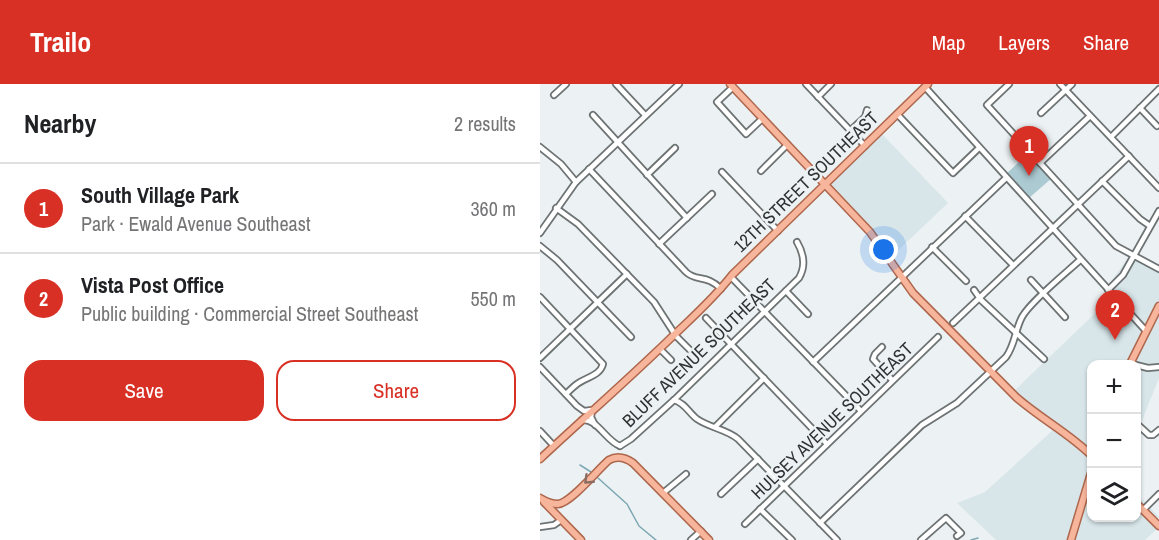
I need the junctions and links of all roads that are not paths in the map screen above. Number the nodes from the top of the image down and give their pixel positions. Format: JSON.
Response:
{"nodes":[{"id":1,"x":566,"y":84,"type":"edge"},
{"id":2,"x":616,"y":84,"type":"edge"},
{"id":3,"x":806,"y":84,"type":"edge"},
{"id":4,"x":831,"y":84,"type":"edge"},
{"id":5,"x":1010,"y":84,"type":"edge"},
{"id":6,"x":1060,"y":84,"type":"edge"},
{"id":7,"x":1072,"y":84,"type":"edge"},
{"id":8,"x":676,"y":85,"type":"edge"},
{"id":9,"x":731,"y":86,"type":"edge"},
{"id":10,"x":926,"y":86,"type":"edge"},
{"id":11,"x":1159,"y":89,"type":"edge"},
{"id":12,"x":1066,"y":90,"type":"junction"},
{"id":13,"x":554,"y":95,"type":"dead end"},
{"id":14,"x":818,"y":97,"type":"junction"},
{"id":15,"x":1140,"y":108,"type":"junction"},
{"id":16,"x":867,"y":110,"type":"dead end"},
{"id":17,"x":1041,"y":113,"type":"dead end"},
{"id":18,"x":897,"y":114,"type":"junction"},
{"id":19,"x":593,"y":115,"type":"dead end"},
{"id":20,"x":645,"y":115,"type":"junction"},
{"id":21,"x":1090,"y":116,"type":"junction"},
{"id":22,"x":762,"y":119,"type":"junction"},
{"id":23,"x":1158,"y":126,"type":"edge"},
{"id":24,"x":850,"y":131,"type":"junction"},
{"id":25,"x":1110,"y":137,"type":"junction"},
{"id":26,"x":617,"y":142,"type":"junction"},
{"id":27,"x":787,"y":146,"type":"junction"},
{"id":28,"x":865,"y":146,"type":"junction"},
{"id":29,"x":540,"y":147,"type":"edge"},
{"id":30,"x":675,"y":148,"type":"dead end"},
{"id":31,"x":979,"y":148,"type":"junction"},
{"id":32,"x":1129,"y":156,"type":"junction"},
{"id":33,"x":1040,"y":163,"type":"junction"},
{"id":34,"x":589,"y":169,"type":"junction"},
{"id":35,"x":760,"y":171,"type":"dead end"},
{"id":36,"x":722,"y":172,"type":"dead end"},
{"id":37,"x":646,"y":175,"type":"junction"},
{"id":38,"x":1006,"y":178,"type":"junction"},
{"id":39,"x":1102,"y":181,"type":"junction"},
{"id":40,"x":576,"y":182,"type":"junction"},
{"id":41,"x":825,"y":185,"type":"junction"},
{"id":42,"x":1159,"y":188,"type":"edge"},
{"id":43,"x":712,"y":194,"type":"dead end"},
{"id":44,"x":1077,"y":204,"type":"junction"},
{"id":45,"x":556,"y":208,"type":"junction"},
{"id":46,"x":1159,"y":211,"type":"edge"},
{"id":47,"x":965,"y":216,"type":"junction"},
{"id":48,"x":687,"y":218,"type":"junction"},
{"id":49,"x":1150,"y":226,"type":"junction"},
{"id":50,"x":1052,"y":229,"type":"junction"},
{"id":51,"x":778,"y":231,"type":"junction"},
{"id":52,"x":540,"y":233,"type":"edge"},
{"id":53,"x":797,"y":242,"type":"dead end"},
{"id":54,"x":659,"y":244,"type":"junction"},
{"id":55,"x":540,"y":246,"type":"edge"},
{"id":56,"x":933,"y":247,"type":"junction"},
{"id":57,"x":1134,"y":257,"type":"junction"},
{"id":58,"x":1080,"y":260,"type":"junction"},
{"id":59,"x":1013,"y":265,"type":"junction"},
{"id":60,"x":804,"y":267,"type":"junction"},
{"id":61,"x":812,"y":267,"type":"dead end"},
{"id":62,"x":1159,"y":269,"type":"edge"},
{"id":63,"x":627,"y":274,"type":"junction"},
{"id":64,"x":730,"y":277,"type":"junction"},
{"id":65,"x":901,"y":278,"type":"junction"},
{"id":66,"x":1031,"y":280,"type":"dead end"},
{"id":67,"x":966,"y":281,"type":"dead end"},
{"id":68,"x":720,"y":288,"type":"junction"},
{"id":69,"x":974,"y":290,"type":"dead end"},
{"id":70,"x":1108,"y":290,"type":"junction"},
{"id":71,"x":786,"y":291,"type":"junction"},
{"id":72,"x":1043,"y":295,"type":"junction"},
{"id":73,"x":540,"y":297,"type":"edge"},
{"id":74,"x":980,"y":298,"type":"junction"},
{"id":75,"x":598,"y":302,"type":"junction"},
{"id":76,"x":1159,"y":306,"type":"edge"},
{"id":77,"x":764,"y":311,"type":"junction"},
{"id":78,"x":807,"y":314,"type":"dead end"},
{"id":79,"x":1065,"y":317,"type":"dead end"},
{"id":80,"x":706,"y":318,"type":"dead end"},
{"id":81,"x":953,"y":324,"type":"dead end"},
{"id":82,"x":570,"y":329,"type":"junction"},
{"id":83,"x":1146,"y":331,"type":"junction"},
{"id":84,"x":1017,"y":332,"type":"junction"},
{"id":85,"x":674,"y":333,"type":"junction"},
{"id":86,"x":631,"y":337,"type":"dead end"},
{"id":87,"x":938,"y":337,"type":"dead end"},
{"id":88,"x":730,"y":344,"type":"junction"},
{"id":89,"x":882,"y":347,"type":"dead end"},
{"id":90,"x":660,"y":349,"type":"junction"},
{"id":91,"x":691,"y":351,"type":"dead end"},
{"id":92,"x":540,"y":358,"type":"edge"},
{"id":93,"x":1044,"y":359,"type":"dead end"},
{"id":94,"x":671,"y":360,"type":"dead end"},
{"id":95,"x":1135,"y":360,"type":"edge"},
{"id":96,"x":813,"y":362,"type":"junction"},
{"id":97,"x":1141,"y":366,"type":"edge"},
{"id":98,"x":540,"y":367,"type":"edge"},
{"id":99,"x":1159,"y":367,"type":"edge"},
{"id":100,"x":990,"y":372,"type":"junction"},
{"id":101,"x":764,"y":378,"type":"junction"},
{"id":102,"x":892,"y":380,"type":"junction"},
{"id":103,"x":615,"y":390,"type":"junction"},
{"id":104,"x":566,"y":394,"type":"junction"},
{"id":105,"x":674,"y":400,"type":"junction"},
{"id":106,"x":577,"y":406,"type":"junction"},
{"id":107,"x":592,"y":410,"type":"junction"},
{"id":108,"x":860,"y":410,"type":"junction"},
{"id":109,"x":581,"y":420,"type":"junction"},
{"id":110,"x":595,"y":425,"type":"junction"},
{"id":111,"x":715,"y":426,"type":"junction"},
{"id":112,"x":1141,"y":427,"type":"edge"},
{"id":113,"x":1159,"y":430,"type":"edge"},
{"id":114,"x":540,"y":431,"type":"edge"},
{"id":115,"x":826,"y":444,"type":"junction"},
{"id":116,"x":1080,"y":444,"type":"junction"},
{"id":117,"x":1087,"y":445,"type":"edge"},
{"id":118,"x":554,"y":446,"type":"junction"},
{"id":119,"x":620,"y":446,"type":"junction"},
{"id":120,"x":1087,"y":451,"type":"edge"},
{"id":121,"x":620,"y":458,"type":"junction"},
{"id":122,"x":540,"y":459,"type":"edge"},
{"id":123,"x":759,"y":459,"type":"junction"},
{"id":124,"x":686,"y":474,"type":"dead end"},
{"id":125,"x":784,"y":485,"type":"junction"},
{"id":126,"x":1087,"y":487,"type":"edge"},
{"id":127,"x":663,"y":493,"type":"junction"},
{"id":128,"x":721,"y":494,"type":"dead end"},
{"id":129,"x":1159,"y":494,"type":"edge"},
{"id":130,"x":540,"y":498,"type":"edge"},
{"id":131,"x":558,"y":504,"type":"junction"},
{"id":132,"x":1141,"y":508,"type":"edge"},
{"id":133,"x":550,"y":509,"type":"junction"},
{"id":134,"x":760,"y":509,"type":"junction"},
{"id":135,"x":1143,"y":510,"type":"junction"},
{"id":136,"x":561,"y":520,"type":"junction"},
{"id":137,"x":820,"y":523,"type":"junction"},
{"id":138,"x":745,"y":524,"type":"dead end"},
{"id":139,"x":1159,"y":526,"type":"edge"},
{"id":140,"x":540,"y":527,"type":"edge"},
{"id":141,"x":700,"y":531,"type":"junction"},
{"id":142,"x":957,"y":536,"type":"dead end"},
{"id":143,"x":581,"y":540,"type":"edge"},
{"id":144,"x":691,"y":540,"type":"edge"},
{"id":145,"x":709,"y":540,"type":"edge"},
{"id":146,"x":792,"y":540,"type":"edge"},
{"id":147,"x":837,"y":540,"type":"edge"},
{"id":148,"x":921,"y":540,"type":"edge"},
{"id":149,"x":1071,"y":540,"type":"edge"}],
"edges":[{"from":1,"to":13,"type":"street"},
{"from":2,"to":20,"type":"street"},
{"from":3,"to":14,"type":"street"},
{"from":4,"to":14,"type":"street"},
{"from":5,"to":33,"type":"street"},
{"from":6,"to":12,"type":"street"},
{"from":7,"to":12,"type":"street"},
{"from":8,"to":20,"type":"street"},
{"from":9,"to":22,"type":"main road"},
{"from":9,"to":22,"type":"street"},
{"from":10,"to":18,"type":"main road","name":"12TH STREET SOUTHEAST"},
{"from":10,"to":31,"type":"street"},
{"from":11,"to":15,"type":"street"},
{"from":12,"to":17,"type":"street"},
{"from":12,"to":21,"type":"street"},
{"from":14,"to":24,"type":"street"},
{"from":15,"to":23,"type":"street"},
{"from":15,"to":25,"type":"street"},
{"from":16,"to":24,"type":"street"},
{"from":18,"to":28,"type":"main road","name":"12TH STREET SOUTHEAST"},
{"from":18,"to":31,"type":"street"},
{"from":19,"to":26,"type":"street"},
{"from":20,"to":26,"type":"street"},
{"from":21,"to":25,"type":"street"},
{"from":21,"to":33,"type":"street"},
{"from":22,"to":27,"type":"main road"},
{"from":24,"to":28,"type":"street"},
{"from":25,"to":32,"type":"street"},
{"from":26,"to":34,"type":"street"},
{"from":26,"to":37,"type":"street"},
{"from":27,"to":35,"type":"street"},
{"from":27,"to":41,"type":"main road"},
{"from":28,"to":41,"type":"main road","name":"12TH STREET SOUTHEAST"},
{"from":29,"to":40,"type":"street"},
{"from":30,"to":37,"type":"street"},
{"from":31,"to":38,"type":"street"},
{"from":32,"to":39,"type":"street"},
{"from":32,"to":42,"type":"street"},
{"from":33,"to":44,"type":"street"},
{"from":34,"to":40,"type":"street"},
{"from":34,"to":54,"type":"street"},
{"from":36,"to":51,"type":"street"},
{"from":37,"to":48,"type":"street"},
{"from":38,"to":47,"type":"street"},
{"from":38,"to":50,"type":"street"},
{"from":39,"to":44,"type":"street"},
{"from":39,"to":49,"type":"street"},
{"from":40,"to":45,"type":"street"},
{"from":41,"to":51,"type":"main road","name":"12TH STREET SOUTHEAST"},
{"from":41,"to":65,"type":"main road"},
{"from":43,"to":48,"type":"street"},
{"from":44,"to":50,"type":"street"},
{"from":44,"to":57,"type":"street"},
{"from":45,"to":52,"type":"street"},
{"from":45,"to":63,"type":"street"},
{"from":46,"to":49,"type":"street"},
{"from":47,"to":56,"type":"street"},
{"from":47,"to":59,"type":"street"},
{"from":48,"to":54,"type":"street"},
{"from":49,"to":57,"type":"street"},
{"from":50,"to":58,"type":"street"},
{"from":50,"to":59,"type":"street"},
{"from":51,"to":64,"type":"main road","name":"12TH STREET SOUTHEAST"},
{"from":53,"to":60,"type":"street"},
{"from":54,"to":68,"type":"street"},
{"from":55,"to":75,"type":"street"},
{"from":56,"to":65,"type":"street"},
{"from":56,"to":67,"type":"street"},
{"from":57,"to":62,"type":"street"},
{"from":57,"to":70,"type":"street"},
{"from":58,"to":70,"type":"street"},
{"from":58,"to":72,"type":"street"},
{"from":59,"to":74,"type":"street"},
{"from":60,"to":61,"type":"street"},
{"from":60,"to":71,"type":"street","name":"BLUFF AVENUE SOUTHEAST"},
{"from":63,"to":75,"type":"street"},
{"from":63,"to":85,"type":"street"},
{"from":64,"to":68,"type":"main road","name":"12TH STREET SOUTHEAST"},
{"from":64,"to":77,"type":"street"},
{"from":65,"to":96,"type":"street"},
{"from":65,"to":100,"type":"main road"},
{"from":66,"to":72,"type":"street"},
{"from":68,"to":85,"type":"main road","name":"12TH STREET SOUTHEAST"},
{"from":69,"to":74,"type":"street"},
{"from":70,"to":83,"type":"street"},
{"from":71,"to":77,"type":"street","name":"BLUFF AVENUE SOUTHEAST"},
{"from":71,"to":78,"type":"street"},
{"from":72,"to":79,"type":"street"},
{"from":72,"to":84,"type":"street"},
{"from":73,"to":82,"type":"street"},
{"from":74,"to":81,"type":"street"},
{"from":74,"to":84,"type":"street"},
{"from":75,"to":82,"type":"street"},
{"from":75,"to":86,"type":"street"},
{"from":76,"to":83,"type":"main road"},
{"from":77,"to":88,"type":"street","name":"BLUFF AVENUE SOUTHEAST"},
{"from":77,"to":96,"type":"street"},
{"from":80,"to":88,"type":"street"},
{"from":82,"to":92,"type":"street"},
{"from":82,"to":104,"type":"street"},
{"from":83,"to":95,"type":"main road"},
{"from":84,"to":93,"type":"street"},
{"from":84,"to":100,"type":"street"},
{"from":85,"to":90,"type":"main road","name":"12TH STREET SOUTHEAST"},
{"from":85,"to":91,"type":"street"},
{"from":85,"to":103,"type":"main road","name":"12TH STREET SOUTHEAST"},
{"from":87,"to":102,"type":"street","name":"HULSEY AVENUE SOUTHEAST"},
{"from":88,"to":101,"type":"street"},
{"from":88,"to":105,"type":"street","name":"BLUFF AVENUE SOUTHEAST"},
{"from":89,"to":102,"type":"street"},
{"from":90,"to":94,"type":"street"},
{"from":90,"to":103,"type":"main road","name":"12TH STREET SOUTHEAST"},
{"from":96,"to":108,"type":"street"},
{"from":97,"to":99,"type":"street"},
{"from":98,"to":104,"type":"street"},
{"from":100,"to":116,"type":"main road"},
{"from":100,"to":137,"type":"street"},
{"from":101,"to":111,"type":"street"},
{"from":101,"to":115,"type":"street"},
{"from":102,"to":108,"type":"street","name":"HULSEY AVENUE SOUTHEAST"},
{"from":103,"to":107,"type":"main road","name":"12TH STREET SOUTHEAST"},
{"from":104,"to":106,"type":"street"},
{"from":105,"to":111,"type":"street"},
{"from":105,"to":119,"type":"street","name":"BLUFF AVENUE SOUTHEAST"},
{"from":106,"to":107,"type":"street"},
{"from":106,"to":109,"type":"street"},
{"from":107,"to":109,"type":"main road","name":"12TH STREET SOUTHEAST"},
{"from":107,"to":110,"type":"street"},
{"from":108,"to":115,"type":"street","name":"HULSEY AVENUE SOUTHEAST"},
{"from":109,"to":110,"type":"street"},
{"from":109,"to":118,"type":"main road","name":"12TH STREET SOUTHEAST"},
{"from":110,"to":119,"type":"street"},
{"from":111,"to":123,"type":"street"},
{"from":112,"to":113,"type":"street"},
{"from":114,"to":118,"type":"street"},
{"from":115,"to":125,"type":"street","name":"HULSEY AVENUE SOUTHEAST"},
{"from":116,"to":117,"type":"main road"},
{"from":116,"to":120,"type":"main road"},
{"from":118,"to":122,"type":"main road","name":"12TH STREET SOUTHEAST"},
{"from":119,"to":121,"type":"street","name":"BLUFF AVENUE SOUTHEAST"},
{"from":121,"to":127,"type":"main road"},
{"from":121,"to":131,"type":"main road","one_way":true},
{"from":123,"to":125,"type":"street"},
{"from":123,"to":128,"type":"street"},
{"from":124,"to":127,"type":"street"},
{"from":125,"to":134,"type":"street","name":"HULSEY AVENUE SOUTHEAST"},
{"from":125,"to":137,"type":"street"},
{"from":126,"to":149,"type":"main road"},
{"from":127,"to":141,"type":"main road"},
{"from":129,"to":135,"type":"street"},
{"from":130,"to":131,"type":"main road"},
{"from":130,"to":133,"type":"main road"},
{"from":131,"to":133,"type":"main road"},
{"from":132,"to":135,"type":"main road"},
{"from":133,"to":136,"type":"main road"},
{"from":134,"to":138,"type":"street","name":"HULSEY AVENUE SOUTHEAST"},
{"from":134,"to":146,"type":"street"},
{"from":135,"to":139,"type":"main road"},
{"from":136,"to":140,"type":"street"},
{"from":136,"to":143,"type":"main road"},
{"from":137,"to":147,"type":"street"},
{"from":141,"to":144,"type":"street"},
{"from":141,"to":145,"type":"main road"},
{"from":142,"to":148,"type":"street"}]}
